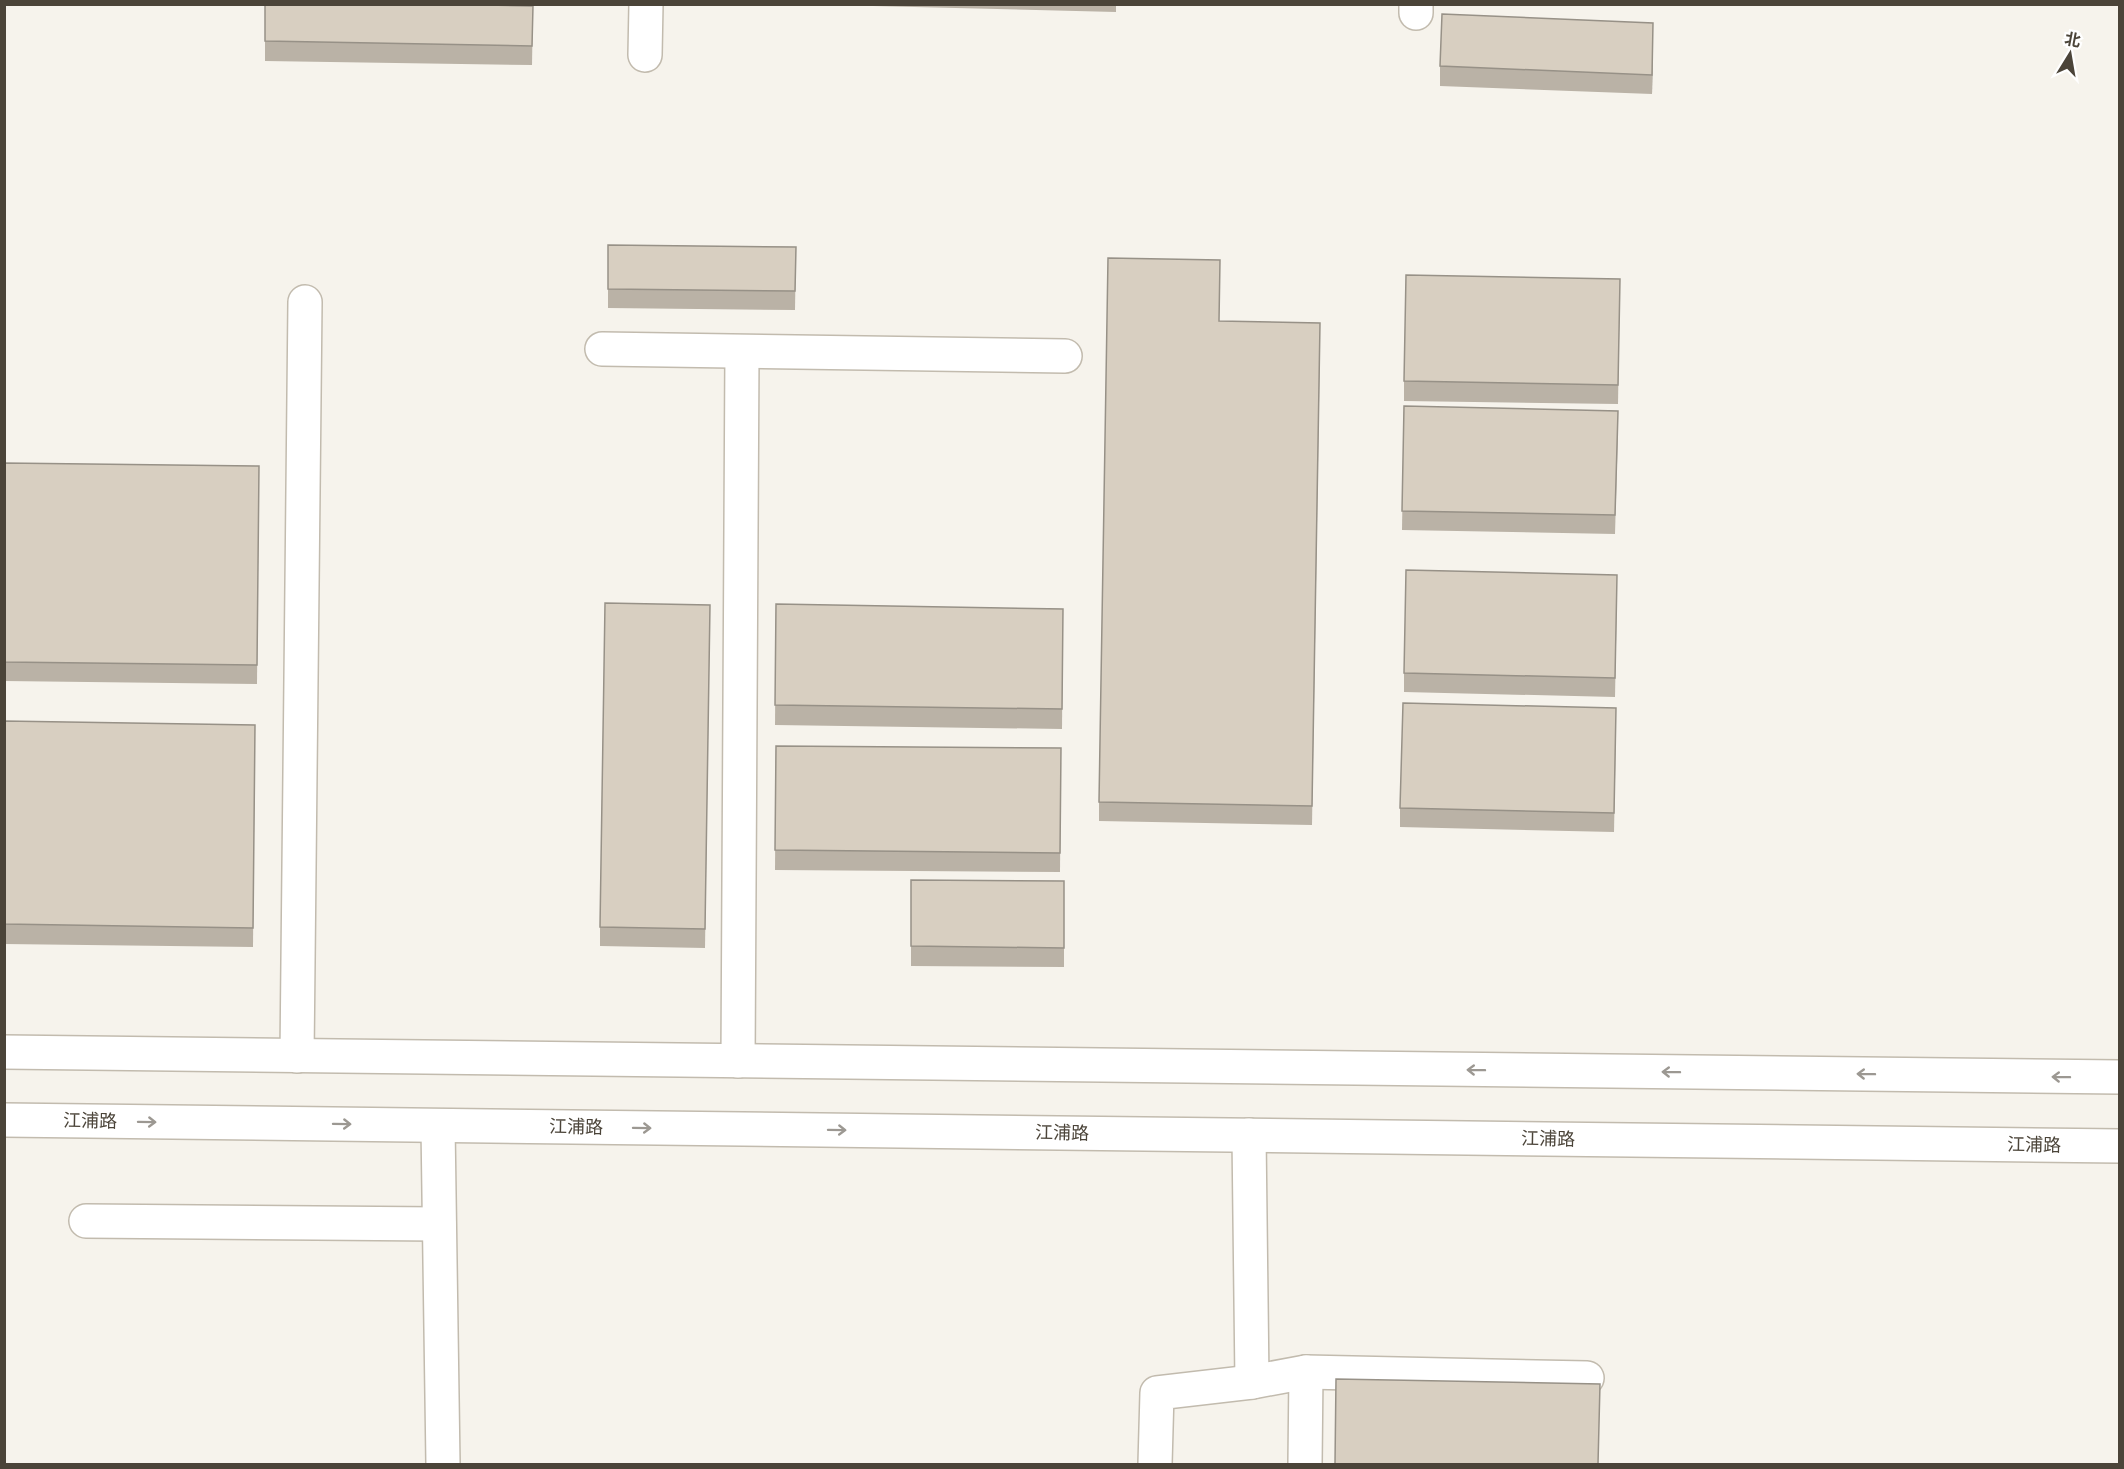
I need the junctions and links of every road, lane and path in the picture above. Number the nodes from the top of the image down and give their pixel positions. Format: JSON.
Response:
{"nodes":[{"id":1,"x":646,"y":4,"type":"edge"},
{"id":2,"x":645,"y":55,"type":"dead end"},
{"id":3,"x":305,"y":302,"type":"dead end"},
{"id":4,"x":602,"y":349,"type":"dead end"},
{"id":5,"x":742,"y":352,"type":"junction"},
{"id":6,"x":1065,"y":356,"type":"dead end"},
{"id":7,"x":4,"y":1052,"type":"edge"},
{"id":8,"x":297,"y":1056,"type":"junction"},
{"id":9,"x":738,"y":1061,"type":"junction"},
{"id":10,"x":2120,"y":1077,"type":"edge"},
{"id":11,"x":4,"y":1120,"type":"edge"},
{"id":12,"x":438,"y":1126,"type":"junction"},
{"id":13,"x":1250,"y":1135,"type":"junction"},
{"id":14,"x":2120,"y":1146,"type":"edge"},
{"id":15,"x":86,"y":1221,"type":"dead end"},
{"id":16,"x":439,"y":1224,"type":"junction"},
{"id":17,"x":1306,"y":1372,"type":"junction"},
{"id":18,"x":1587,"y":1378,"type":"dead end"},
{"id":19,"x":1252,"y":1382,"type":"junction"},
{"id":20,"x":443,"y":1464,"type":"edge"},
{"id":21,"x":1155,"y":1464,"type":"edge"},
{"id":22,"x":1305,"y":1464,"type":"edge"}],
"edges":[{"from":1,"to":2,"type":"street"},
{"from":3,"to":8,"type":"street"},
{"from":4,"to":5,"type":"street"},
{"from":5,"to":6,"type":"street"},
{"from":5,"to":9,"type":"street"},
{"from":7,"to":8,"type":"street"},
{"from":8,"to":9,"type":"street"},
{"from":10,"to":9,"type":"street","one_way":true},
{"from":11,"to":12,"type":"street","name":"江浦路","one_way":true},
{"from":12,"to":13,"type":"street","name":"江浦路","one_way":true},
{"from":12,"to":16,"type":"street"},
{"from":13,"to":14,"type":"street","name":"江浦路"},
{"from":13,"to":19,"type":"street"},
{"from":15,"to":16,"type":"street"},
{"from":16,"to":20,"type":"street"},
{"from":17,"to":18,"type":"street"},
{"from":17,"to":19,"type":"street"},
{"from":17,"to":22,"type":"street"},
{"from":19,"to":21,"type":"street"}]}
